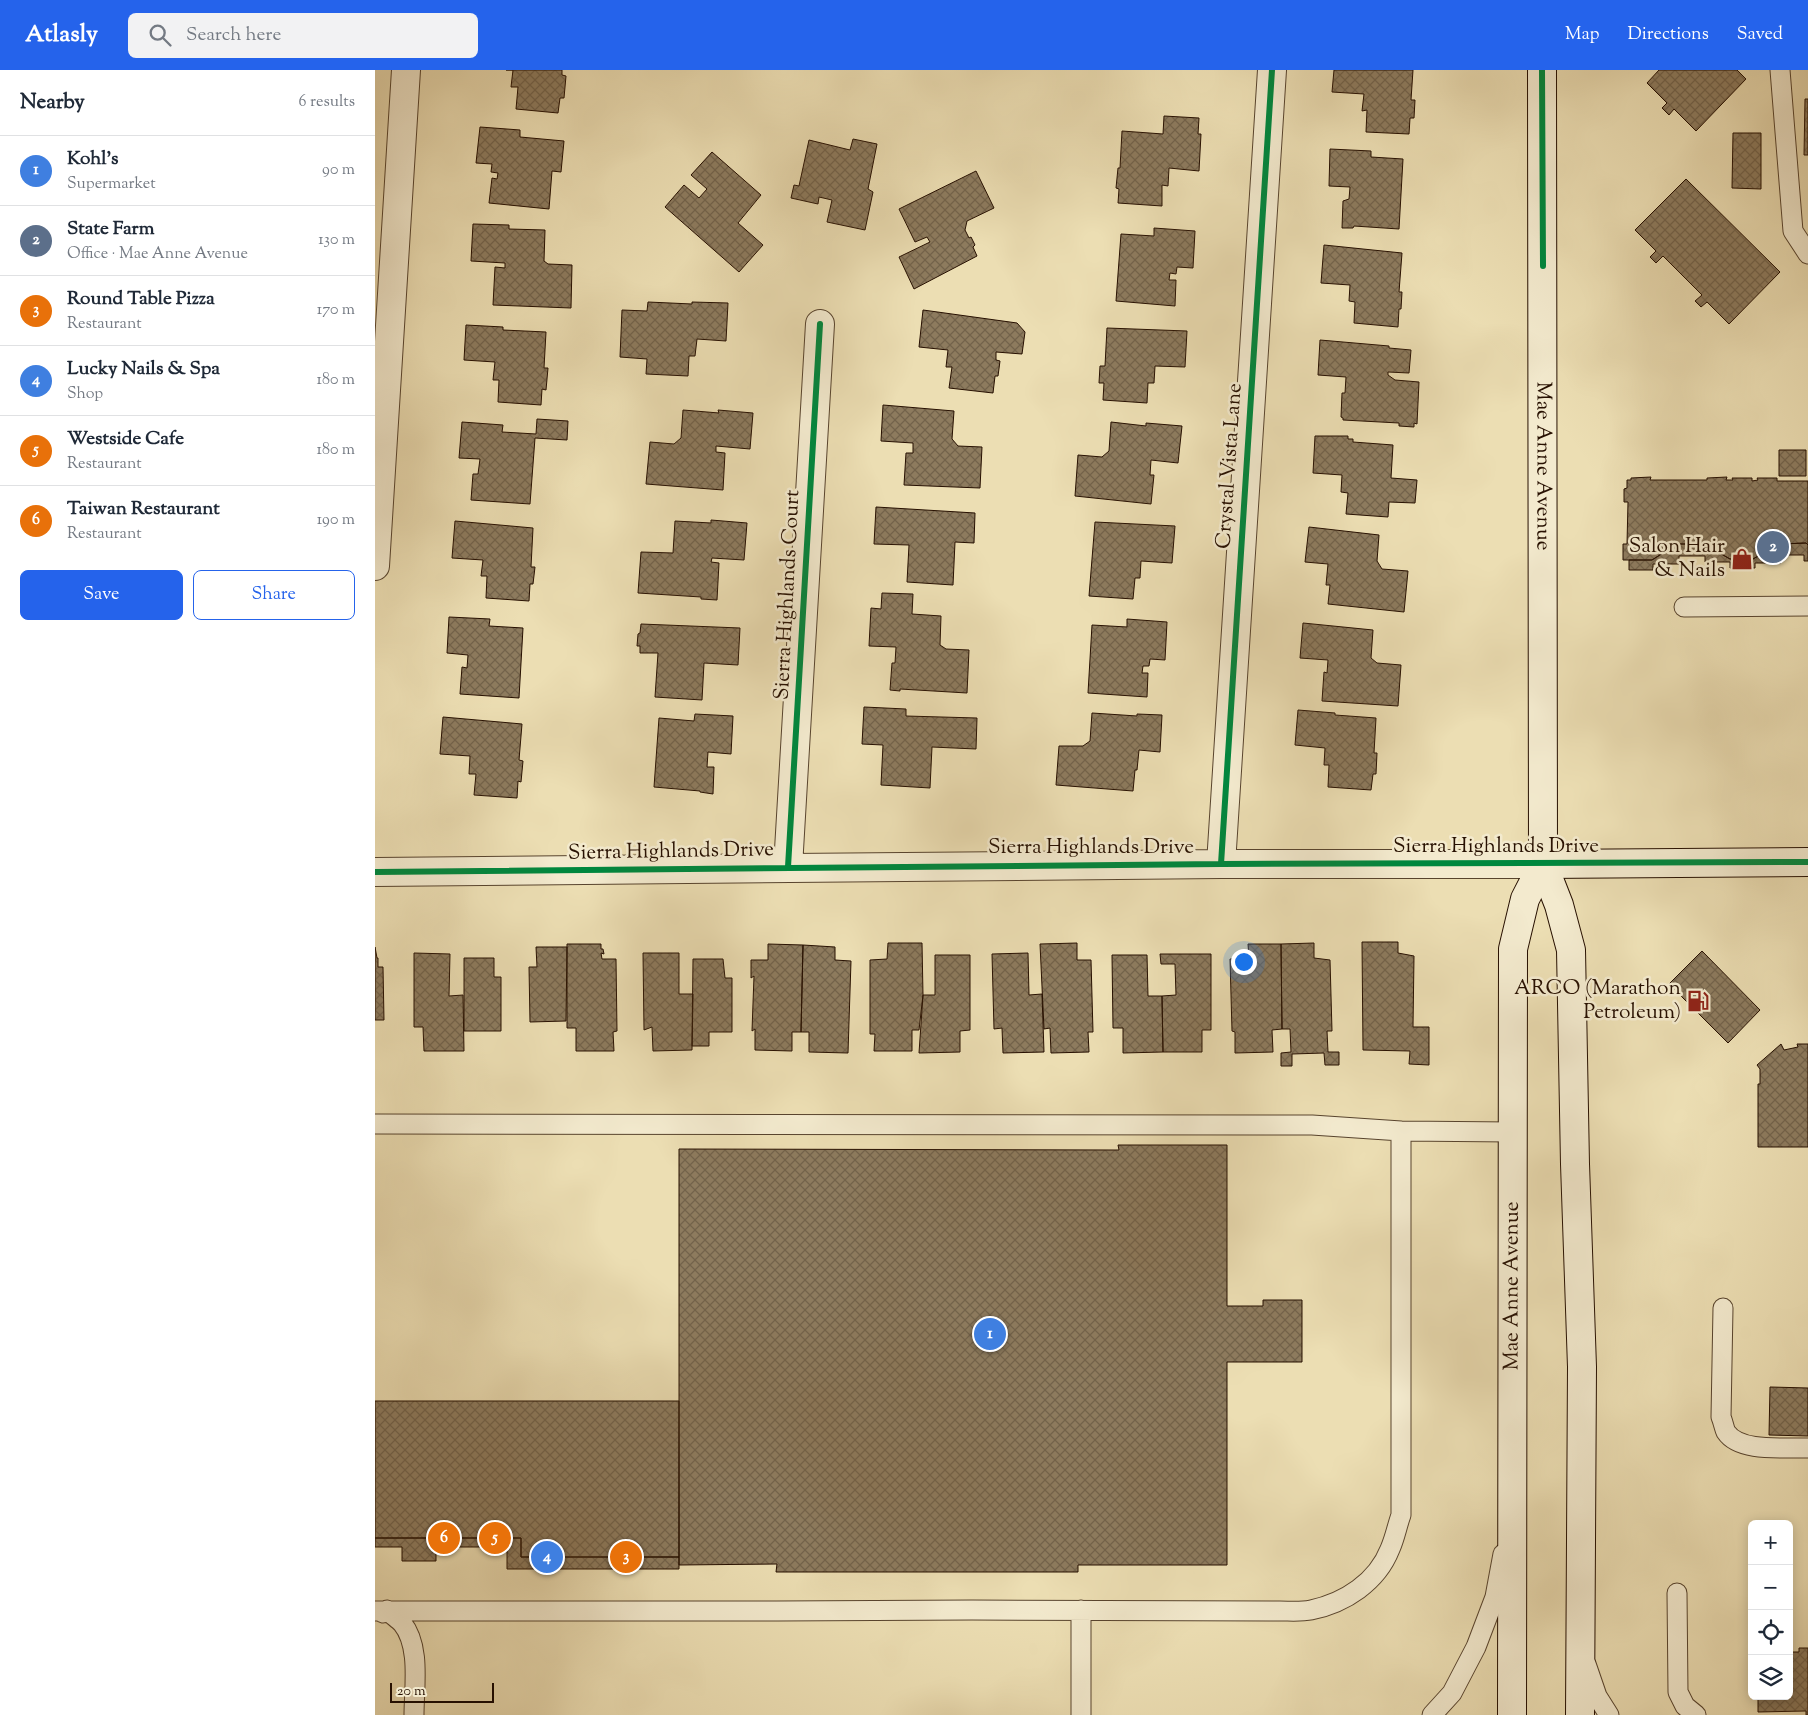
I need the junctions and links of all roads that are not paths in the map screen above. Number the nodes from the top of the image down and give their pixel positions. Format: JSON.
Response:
{"nodes":[{"id":1,"x":406,"y":70,"type":"edge"},
{"id":2,"x":1272,"y":70,"type":"edge"},
{"id":3,"x":1542,"y":70,"type":"edge"},
{"id":4,"x":1780,"y":70,"type":"edge"},
{"id":5,"x":1808,"y":254,"type":"edge"},
{"id":6,"x":821,"y":324,"type":"dead end"},
{"id":7,"x":382,"y":339,"type":"edge"},
{"id":8,"x":375,"y":566,"type":"edge"},
{"id":9,"x":1808,"y":606,"type":"edge"},
{"id":10,"x":1684,"y":607,"type":"dead end"},
{"id":11,"x":1808,"y":862,"type":"edge"},
{"id":12,"x":1221,"y":864,"type":"junction"},
{"id":13,"x":1543,"y":864,"type":"junction"},
{"id":14,"x":787,"y":867,"type":"junction"},
{"id":15,"x":375,"y":872,"type":"edge"},
{"id":16,"x":375,"y":1124,"type":"edge"},
{"id":17,"x":1401,"y":1131,"type":"junction"},
{"id":18,"x":1512,"y":1132,"type":"junction"},
{"id":19,"x":1723,"y":1308,"type":"dead end"},
{"id":20,"x":1808,"y":1448,"type":"edge"},
{"id":21,"x":1513,"y":1502,"type":"junction"},
{"id":22,"x":1677,"y":1594,"type":"dead end"},
{"id":23,"x":1081,"y":1610,"type":"junction"},
{"id":24,"x":379,"y":1613,"type":"edge"},
{"id":25,"x":1581,"y":1651,"type":"junction"},
{"id":26,"x":414,"y":1715,"type":"edge"},
{"id":27,"x":1081,"y":1715,"type":"edge"},
{"id":28,"x":1432,"y":1715,"type":"edge"},
{"id":29,"x":1512,"y":1715,"type":"edge"},
{"id":30,"x":1580,"y":1715,"type":"edge"},
{"id":31,"x":1609,"y":1715,"type":"edge"},
{"id":32,"x":1696,"y":1715,"type":"edge"}],
"edges":[{"from":1,"to":7,"type":"street"},
{"from":2,"to":12,"type":"street","name":"Crystal Vista Lane"},
{"from":3,"to":13,"type":"street","name":"Mae Anne Avenue"},
{"from":4,"to":5,"type":"lane"},
{"from":6,"to":14,"type":"street","name":"Sierra Highlands Court"},
{"from":7,"to":8,"type":"street"},
{"from":9,"to":10,"type":"lane"},
{"from":11,"to":13,"type":"street","name":"Sierra Highlands Drive"},
{"from":12,"to":13,"type":"street","name":"Sierra Highlands Drive"},
{"from":12,"to":14,"type":"street","name":"Sierra Highlands Drive"},
{"from":13,"to":18,"type":"street","name":"Mae Anne Avenue"},
{"from":13,"to":25,"type":"street","name":"Mae Anne Avenue"},
{"from":14,"to":15,"type":"street","name":"Sierra Highlands Drive"},
{"from":16,"to":17,"type":"lane"},
{"from":17,"to":18,"type":"lane"},
{"from":17,"to":23,"type":"lane"},
{"from":18,"to":21,"type":"street","name":"Mae Anne Avenue"},
{"from":19,"to":20,"type":"lane"},
{"from":21,"to":28,"type":"lane"},
{"from":21,"to":29,"type":"street","name":"Mae Anne Avenue"},
{"from":22,"to":32,"type":"lane"},
{"from":23,"to":24,"type":"lane"},
{"from":23,"to":27,"type":"lane"},
{"from":24,"to":26,"type":"lane"},
{"from":25,"to":30,"type":"street","name":"Mae Anne Avenue"},
{"from":25,"to":31,"type":"lane"}]}
